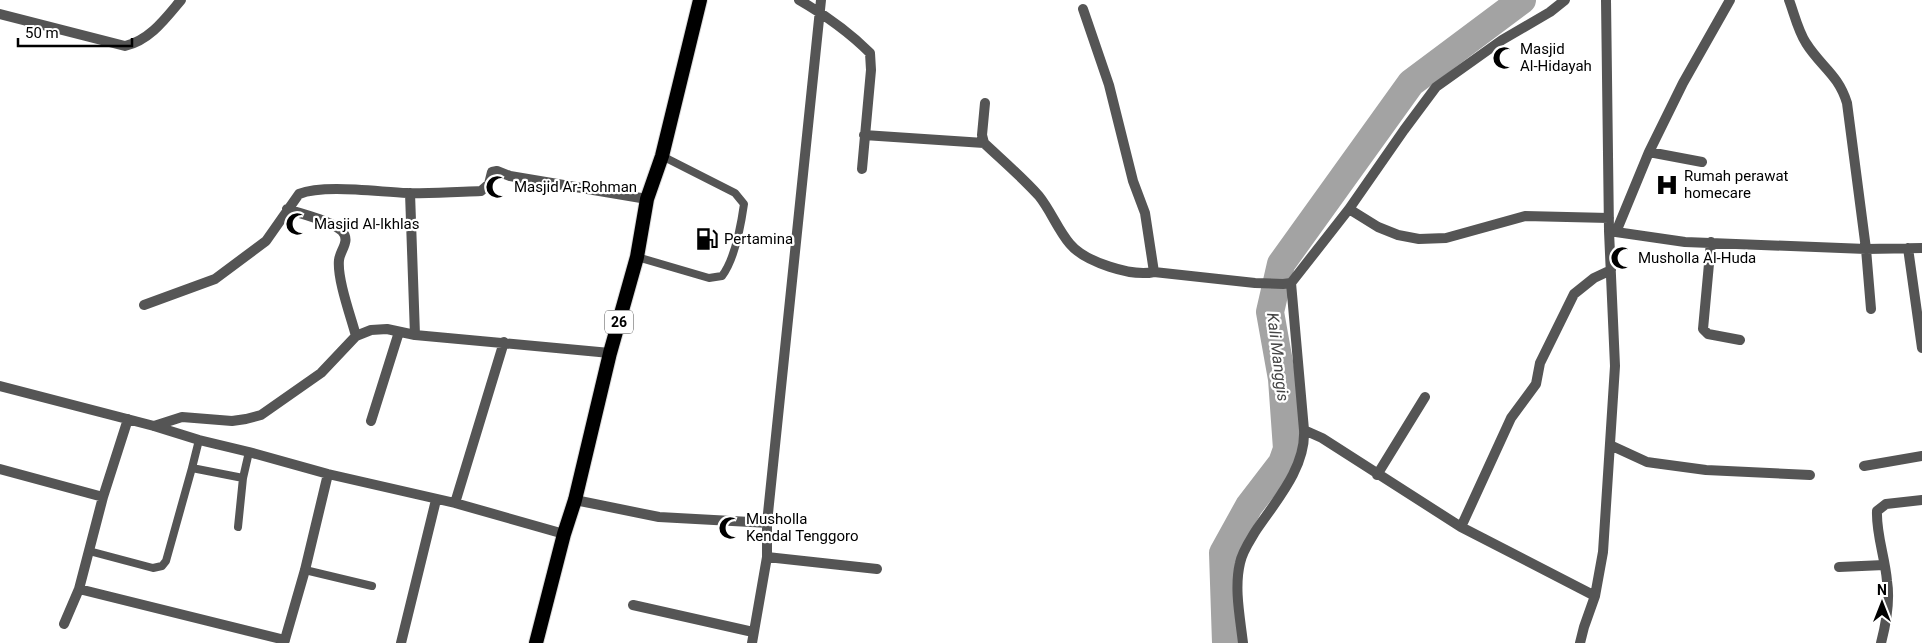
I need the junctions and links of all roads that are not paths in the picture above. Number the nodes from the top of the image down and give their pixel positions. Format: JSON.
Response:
{"nodes":[{"id":1,"x":181,"y":0,"type":"edge"},
{"id":2,"x":700,"y":0,"type":"edge"},
{"id":3,"x":799,"y":0,"type":"edge"},
{"id":4,"x":821,"y":0,"type":"edge"},
{"id":5,"x":1565,"y":0,"type":"edge"},
{"id":6,"x":1606,"y":0,"type":"edge"},
{"id":7,"x":1730,"y":0,"type":"edge"},
{"id":8,"x":1789,"y":0,"type":"edge"},
{"id":9,"x":1083,"y":9,"type":"dead end"},
{"id":10,"x":820,"y":12,"type":"junction"},
{"id":11,"x":0,"y":14,"type":"edge"},
{"id":12,"x":985,"y":102,"type":"dead end"},
{"id":13,"x":864,"y":135,"type":"junction"},
{"id":14,"x":984,"y":143,"type":"junction"},
{"id":15,"x":1650,"y":152,"type":"junction"},
{"id":16,"x":662,"y":156,"type":"junction"},
{"id":17,"x":1702,"y":162,"type":"dead end"},
{"id":18,"x":862,"y":169,"type":"dead end"},
{"id":19,"x":410,"y":193,"type":"junction"},
{"id":20,"x":647,"y":199,"type":"junction"},
{"id":21,"x":1349,"y":209,"type":"junction"},
{"id":22,"x":287,"y":210,"type":"junction"},
{"id":23,"x":1609,"y":218,"type":"junction"},
{"id":24,"x":1613,"y":231,"type":"junction"},
{"id":25,"x":1711,"y":242,"type":"junction"},
{"id":26,"x":1908,"y":248,"type":"junction"},
{"id":27,"x":1922,"y":248,"type":"edge"},
{"id":28,"x":1866,"y":249,"type":"junction"},
{"id":29,"x":637,"y":257,"type":"junction"},
{"id":30,"x":1611,"y":270,"type":"junction"},
{"id":31,"x":1154,"y":272,"type":"junction"},
{"id":32,"x":1287,"y":284,"type":"junction"},
{"id":33,"x":144,"y":305,"type":"dead end"},
{"id":34,"x":1871,"y":309,"type":"dead end"},
{"id":35,"x":399,"y":332,"type":"junction"},
{"id":36,"x":415,"y":335,"type":"junction"},
{"id":37,"x":356,"y":336,"type":"junction"},
{"id":38,"x":1740,"y":340,"type":"dead end"},
{"id":39,"x":504,"y":342,"type":"junction"},
{"id":40,"x":1922,"y":348,"type":"edge"},
{"id":41,"x":610,"y":354,"type":"junction"},
{"id":42,"x":0,"y":386,"type":"edge"},
{"id":43,"x":1426,"y":397,"type":"dead end"},
{"id":44,"x":128,"y":419,"type":"junction"},
{"id":45,"x":371,"y":421,"type":"dead end"},
{"id":46,"x":154,"y":426,"type":"junction"},
{"id":47,"x":1304,"y":430,"type":"junction"},
{"id":48,"x":199,"y":440,"type":"junction"},
{"id":49,"x":1610,"y":445,"type":"junction"},
{"id":50,"x":249,"y":452,"type":"junction"},
{"id":51,"x":1922,"y":456,"type":"edge"},
{"id":52,"x":1864,"y":466,"type":"dead end"},
{"id":53,"x":192,"y":468,"type":"junction"},
{"id":54,"x":0,"y":469,"type":"edge"},
{"id":55,"x":328,"y":474,"type":"junction"},
{"id":56,"x":1377,"y":475,"type":"junction"},
{"id":57,"x":1810,"y":475,"type":"dead end"},
{"id":58,"x":243,"y":478,"type":"junction"},
{"id":59,"x":103,"y":498,"type":"junction"},
{"id":60,"x":436,"y":500,"type":"junction"},
{"id":61,"x":575,"y":500,"type":"junction"},
{"id":62,"x":1922,"y":500,"type":"edge"},
{"id":63,"x":455,"y":503,"type":"junction"},
{"id":64,"x":767,"y":523,"type":"junction"},
{"id":65,"x":238,"y":527,"type":"dead end"},
{"id":66,"x":1462,"y":527,"type":"junction"},
{"id":67,"x":564,"y":534,"type":"junction"},
{"id":68,"x":89,"y":551,"type":"junction"},
{"id":69,"x":767,"y":557,"type":"junction"},
{"id":70,"x":1884,"y":565,"type":"junction"},
{"id":71,"x":1839,"y":567,"type":"dead end"},
{"id":72,"x":877,"y":569,"type":"dead end"},
{"id":73,"x":305,"y":570,"type":"junction"},
{"id":74,"x":372,"y":586,"type":"dead end"},
{"id":75,"x":79,"y":589,"type":"junction"},
{"id":76,"x":1595,"y":596,"type":"junction"},
{"id":77,"x":633,"y":605,"type":"dead end"},
{"id":78,"x":64,"y":624,"type":"dead end"},
{"id":79,"x":752,"y":638,"type":"edge"},
{"id":80,"x":284,"y":642,"type":"edge"},
{"id":81,"x":400,"y":643,"type":"edge"},
{"id":82,"x":536,"y":643,"type":"edge"},
{"id":83,"x":1243,"y":643,"type":"edge"},
{"id":84,"x":1580,"y":643,"type":"edge"},
{"id":85,"x":1881,"y":643,"type":"edge"}],
"edges":[{"from":1,"to":11,"type":"street"},
{"from":2,"to":16,"type":"highway","number":"26"},
{"from":3,"to":10,"type":"street"},
{"from":4,"to":10,"type":"street"},
{"from":5,"to":21,"type":"street"},
{"from":6,"to":23,"type":"street"},
{"from":7,"to":15,"type":"street"},
{"from":8,"to":28,"type":"street"},
{"from":9,"to":31,"type":"street"},
{"from":10,"to":13,"type":"street"},
{"from":10,"to":64,"type":"street"},
{"from":12,"to":14,"type":"street"},
{"from":13,"to":14,"type":"street"},
{"from":13,"to":18,"type":"street"},
{"from":14,"to":31,"type":"street"},
{"from":15,"to":17,"type":"street"},
{"from":15,"to":24,"type":"street"},
{"from":16,"to":20,"type":"highway","number":"26"},
{"from":16,"to":29,"type":"lane"},
{"from":19,"to":20,"type":"street"},
{"from":19,"to":22,"type":"street"},
{"from":19,"to":36,"type":"street"},
{"from":20,"to":29,"type":"highway","number":"26"},
{"from":21,"to":23,"type":"street"},
{"from":21,"to":32,"type":"street"},
{"from":22,"to":33,"type":"street"},
{"from":22,"to":37,"type":"street"},
{"from":23,"to":24,"type":"street"},
{"from":24,"to":25,"type":"street"},
{"from":24,"to":30,"type":"street"},
{"from":25,"to":28,"type":"street"},
{"from":25,"to":38,"type":"street"},
{"from":26,"to":27,"type":"street"},
{"from":26,"to":28,"type":"street"},
{"from":26,"to":40,"type":"street"},
{"from":28,"to":34,"type":"street"},
{"from":29,"to":41,"type":"highway","number":"26"},
{"from":30,"to":49,"type":"street"},
{"from":30,"to":66,"type":"street"},
{"from":31,"to":32,"type":"street"},
{"from":32,"to":47,"type":"street"},
{"from":35,"to":36,"type":"street"},
{"from":35,"to":37,"type":"street"},
{"from":35,"to":45,"type":"street"},
{"from":36,"to":39,"type":"street"},
{"from":37,"to":46,"type":"street"},
{"from":39,"to":41,"type":"street"},
{"from":39,"to":63,"type":"street"},
{"from":41,"to":61,"type":"highway","number":"26"},
{"from":42,"to":44,"type":"street"},
{"from":43,"to":56,"type":"street"},
{"from":44,"to":46,"type":"street"},
{"from":44,"to":59,"type":"street"},
{"from":46,"to":48,"type":"street"},
{"from":47,"to":56,"type":"street"},
{"from":47,"to":83,"type":"street"},
{"from":48,"to":50,"type":"street"},
{"from":48,"to":53,"type":"lane"},
{"from":49,"to":57,"type":"street"},
{"from":49,"to":76,"type":"street"},
{"from":50,"to":55,"type":"street"},
{"from":50,"to":58,"type":"lane"},
{"from":51,"to":52,"type":"street"},
{"from":53,"to":58,"type":"lane"},
{"from":53,"to":68,"type":"lane"},
{"from":54,"to":59,"type":"street"},
{"from":55,"to":60,"type":"street"},
{"from":55,"to":73,"type":"street"},
{"from":56,"to":66,"type":"street"},
{"from":58,"to":65,"type":"lane"},
{"from":59,"to":68,"type":"street"},
{"from":60,"to":63,"type":"street"},
{"from":60,"to":81,"type":"street"},
{"from":61,"to":64,"type":"street"},
{"from":61,"to":67,"type":"highway","number":"26"},
{"from":62,"to":70,"type":"street"},
{"from":63,"to":67,"type":"street"},
{"from":64,"to":69,"type":"street"},
{"from":66,"to":76,"type":"street"},
{"from":67,"to":82,"type":"highway","number":"26"},
{"from":68,"to":75,"type":"street"},
{"from":69,"to":72,"type":"street"},
{"from":69,"to":79,"type":"street"},
{"from":70,"to":71,"type":"street"},
{"from":70,"to":85,"type":"street"},
{"from":73,"to":74,"type":"lane"},
{"from":73,"to":80,"type":"street"},
{"from":75,"to":78,"type":"street"},
{"from":75,"to":80,"type":"street"},
{"from":76,"to":84,"type":"street"},
{"from":77,"to":79,"type":"street"}]}
